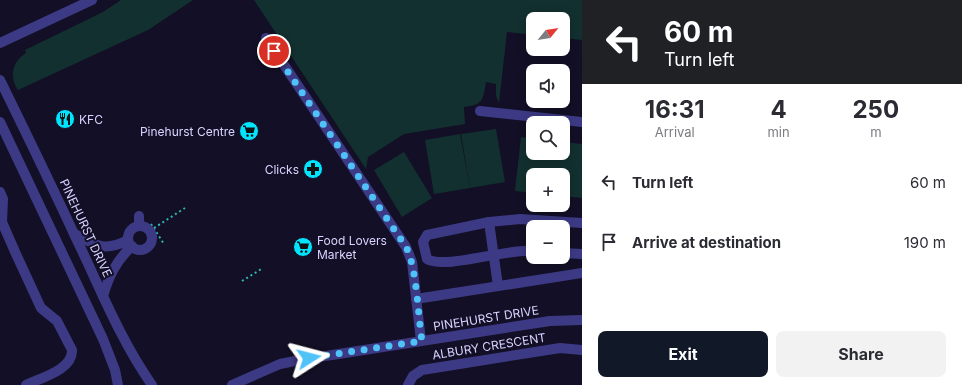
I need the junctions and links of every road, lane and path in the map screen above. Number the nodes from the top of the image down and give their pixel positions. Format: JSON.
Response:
{"nodes":[{"id":1,"x":92,"y":0,"type":"edge"},
{"id":2,"x":266,"y":38,"type":"dead end"},
{"id":3,"x":0,"y":43,"type":"edge"},
{"id":4,"x":0,"y":80,"type":"edge"},
{"id":5,"x":480,"y":111,"type":"dead end"},
{"id":6,"x":0,"y":122,"type":"edge"},
{"id":7,"x":582,"y":122,"type":"edge"},
{"id":8,"x":0,"y":192,"type":"edge"},
{"id":9,"x":185,"y":208,"type":"dead end"},
{"id":10,"x":489,"y":222,"type":"junction"},
{"id":11,"x":150,"y":223,"type":"dead end"},
{"id":12,"x":582,"y":223,"type":"edge"},
{"id":13,"x":154,"y":228,"type":"junction"},
{"id":14,"x":75,"y":234,"type":"junction"},
{"id":15,"x":130,"y":243,"type":"junction"},
{"id":16,"x":156,"y":246,"type":"junction"},
{"id":17,"x":526,"y":252,"type":"edge"},
{"id":18,"x":570,"y":254,"type":"edge"},
{"id":19,"x":582,"y":254,"type":"edge"},
{"id":20,"x":494,"y":255,"type":"junction"},
{"id":21,"x":263,"y":268,"type":"dead end"},
{"id":22,"x":582,"y":273,"type":"edge"},
{"id":23,"x":242,"y":281,"type":"dead end"},
{"id":24,"x":498,"y":286,"type":"junction"},
{"id":25,"x":103,"y":296,"type":"junction"},
{"id":26,"x":416,"y":299,"type":"junction"},
{"id":27,"x":582,"y":320,"type":"edge"},
{"id":28,"x":422,"y":341,"type":"junction"},
{"id":29,"x":582,"y":350,"type":"edge"},
{"id":30,"x":26,"y":385,"type":"edge"},
{"id":31,"x":118,"y":385,"type":"edge"},
{"id":32,"x":152,"y":385,"type":"edge"},
{"id":33,"x":232,"y":385,"type":"edge"},
{"id":34,"x":408,"y":385,"type":"edge"}],
"edges":[{"from":1,"to":3,"type":"street"},
{"from":2,"to":26,"type":"street"},
{"from":4,"to":14,"type":"street","name":"PINEHURST DRIVE"},
{"from":5,"to":7,"type":"street"},
{"from":6,"to":31,"type":"street"},
{"from":8,"to":30,"type":"street"},
{"from":9,"to":13,"type":"path"},
{"from":10,"to":12,"type":"street"},
{"from":10,"to":20,"type":"street"},
{"from":10,"to":20,"type":"street"},
{"from":11,"to":13,"type":"path"},
{"from":13,"to":16,"type":"path"},
{"from":14,"to":15,"type":"street"},
{"from":14,"to":25,"type":"street","name":"PINEHURST DRIVE"},
{"from":15,"to":16,"type":"street"},
{"from":15,"to":16,"type":"street"},
{"from":15,"to":25,"type":"street"},
{"from":17,"to":20,"type":"street"},
{"from":18,"to":19,"type":"street"},
{"from":20,"to":24,"type":"street"},
{"from":21,"to":23,"type":"path"},
{"from":22,"to":24,"type":"street"},
{"from":24,"to":26,"type":"street"},
{"from":25,"to":32,"type":"street","name":"PINEHURST DRIVE"},
{"from":26,"to":28,"type":"street"},
{"from":27,"to":28,"type":"street","name":"PINEHURST DRIVE"},
{"from":28,"to":33,"type":"street","name":"PINEHURST DRIVE"},
{"from":29,"to":34,"type":"street","name":"ALBURY CRESCENT"}]}
